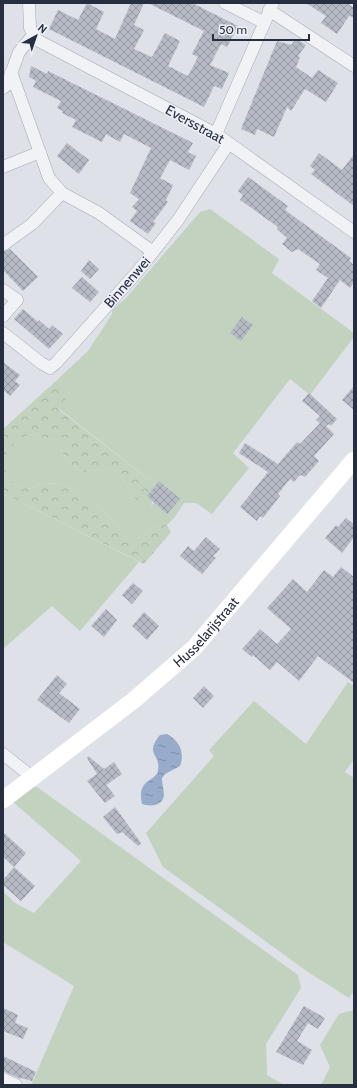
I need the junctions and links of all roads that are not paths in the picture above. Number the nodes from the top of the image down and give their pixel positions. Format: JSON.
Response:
{"nodes":[{"id":1,"x":29,"y":3,"type":"edge"},
{"id":2,"x":225,"y":3,"type":"edge"},
{"id":3,"x":271,"y":6,"type":"edge"},
{"id":4,"x":264,"y":22,"type":"junction"},
{"id":5,"x":32,"y":31,"type":"junction"},
{"id":6,"x":354,"y":66,"type":"edge"},
{"id":7,"x":11,"y":72,"type":"junction"},
{"id":8,"x":3,"y":88,"type":"edge"},
{"id":9,"x":216,"y":134,"type":"junction"},
{"id":10,"x":229,"y":143,"type":"junction"},
{"id":11,"x":38,"y":153,"type":"junction"},
{"id":12,"x":3,"y":167,"type":"edge"},
{"id":13,"x":61,"y":195,"type":"junction"},
{"id":14,"x":354,"y":232,"type":"edge"},
{"id":15,"x":3,"y":245,"type":"edge"},
{"id":16,"x":153,"y":252,"type":"junction"},
{"id":17,"x":3,"y":290,"type":"edge"},
{"id":18,"x":3,"y":316,"type":"edge"},
{"id":19,"x":3,"y":333,"type":"edge"},
{"id":20,"x":354,"y":460,"type":"edge"},
{"id":21,"x":3,"y":754,"type":"edge"},
{"id":22,"x":32,"y":777,"type":"junction"},
{"id":23,"x":3,"y":800,"type":"edge"},
{"id":24,"x":3,"y":1079,"type":"edge"},
{"id":25,"x":16,"y":1085,"type":"edge"}],
"edges":[{"from":1,"to":5,"type":"street"},
{"from":2,"to":4,"type":"street"},
{"from":3,"to":4,"type":"street"},
{"from":3,"to":6,"type":"street"},
{"from":4,"to":9,"type":"street"},
{"from":5,"to":7,"type":"street"},
{"from":5,"to":9,"type":"street","name":"Eversstraat"},
{"from":7,"to":8,"type":"street"},
{"from":7,"to":11,"type":"street"},
{"from":9,"to":10,"type":"street","name":"Eversstraat"},
{"from":10,"to":14,"type":"street","name":"Eversstraat"},
{"from":10,"to":16,"type":"street","name":"Binnenwei"},
{"from":11,"to":12,"type":"street"},
{"from":11,"to":13,"type":"street"},
{"from":13,"to":15,"type":"street"},
{"from":13,"to":16,"type":"street"},
{"from":16,"to":19,"type":"street","name":"Binnenwei"},
{"from":17,"to":18,"type":"street"},
{"from":20,"to":22,"type":"street","name":"Husselarijstraat"},
{"from":21,"to":22,"type":"street"},
{"from":22,"to":23,"type":"street","name":"Husselarijstraat"},
{"from":24,"to":25,"type":"street"}]}
